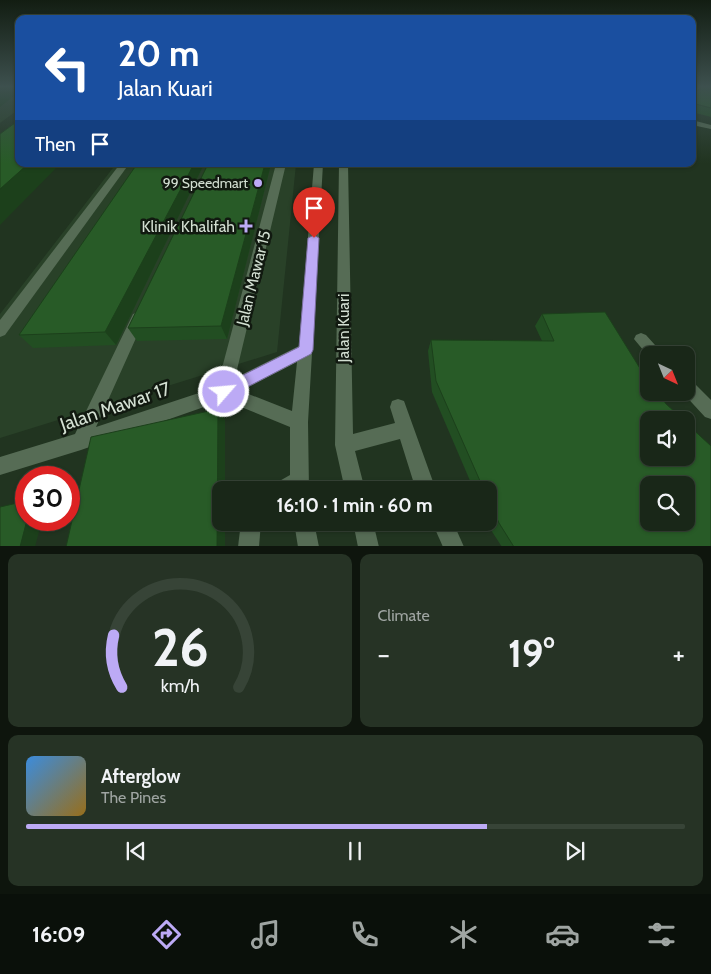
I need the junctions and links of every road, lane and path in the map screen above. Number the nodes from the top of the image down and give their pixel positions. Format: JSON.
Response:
{"nodes":[{"id":1,"x":696,"y":123,"type":"edge"},
{"id":2,"x":711,"y":127,"type":"edge"},
{"id":3,"x":122,"y":167,"type":"edge"},
{"id":4,"x":280,"y":167,"type":"edge"},
{"id":5,"x":319,"y":167,"type":"edge"},
{"id":6,"x":343,"y":167,"type":"edge"},
{"id":7,"x":144,"y":307,"type":"edge"},
{"id":8,"x":0,"y":309,"type":"edge"},
{"id":9,"x":15,"y":309,"type":"junction"},
{"id":10,"x":0,"y":331,"type":"edge"},
{"id":11,"x":641,"y":339,"type":"dead end"},
{"id":12,"x":648,"y":346,"type":"edge"},
{"id":13,"x":306,"y":350,"type":"junction"},
{"id":14,"x":224,"y":392,"type":"junction"},
{"id":15,"x":695,"y":395,"type":"edge"},
{"id":16,"x":398,"y":407,"type":"dead end"},
{"id":17,"x":711,"y":411,"type":"edge"},
{"id":18,"x":299,"y":422,"type":"junction"},
{"id":19,"x":404,"y":429,"type":"junction"},
{"id":20,"x":81,"y":441,"type":"junction"},
{"id":21,"x":344,"y":445,"type":"junction"},
{"id":22,"x":0,"y":466,"type":"edge"},
{"id":23,"x":294,"y":481,"type":"edge"},
{"id":24,"x":353,"y":481,"type":"edge"},
{"id":25,"x":423,"y":481,"type":"edge"},
{"id":26,"x":250,"y":531,"type":"edge"},
{"id":27,"x":306,"y":531,"type":"edge"},
{"id":28,"x":365,"y":531,"type":"edge"},
{"id":29,"x":446,"y":531,"type":"edge"},
{"id":30,"x":248,"y":546,"type":"edge"},
{"id":31,"x":309,"y":546,"type":"edge"},
{"id":32,"x":369,"y":546,"type":"edge"},
{"id":33,"x":454,"y":546,"type":"edge"}],
"edges":[{"from":1,"to":2,"type":"street"},
{"from":3,"to":9,"type":"street"},
{"from":4,"to":14,"type":"street","name":"Jalan Mawar 15"},
{"from":5,"to":13,"type":"street","name":"Jalan Kuari"},
{"from":6,"to":21,"type":"street","name":"Jalan Kuari"},
{"from":7,"to":20,"type":"street"},
{"from":8,"to":9,"type":"street"},
{"from":9,"to":10,"type":"street"},
{"from":11,"to":12,"type":"street"},
{"from":13,"to":14,"type":"street","name":"Jalan Mawar 17"},
{"from":13,"to":18,"type":"street","name":"Jalan Kuari"},
{"from":14,"to":18,"type":"street"},
{"from":14,"to":20,"type":"street","name":"Jalan Mawar 17"},
{"from":15,"to":17,"type":"street"},
{"from":16,"to":19,"type":"street"},
{"from":18,"to":23,"type":"street","name":"Jalan Kuari"},
{"from":19,"to":21,"type":"street"},
{"from":19,"to":25,"type":"street"},
{"from":20,"to":22,"type":"street","name":"Jalan Mawar 17"},
{"from":21,"to":24,"type":"street","name":"Jalan Kuari"},
{"from":26,"to":30,"type":"street"},
{"from":27,"to":31,"type":"street"},
{"from":28,"to":32,"type":"street"},
{"from":29,"to":33,"type":"street"}]}
